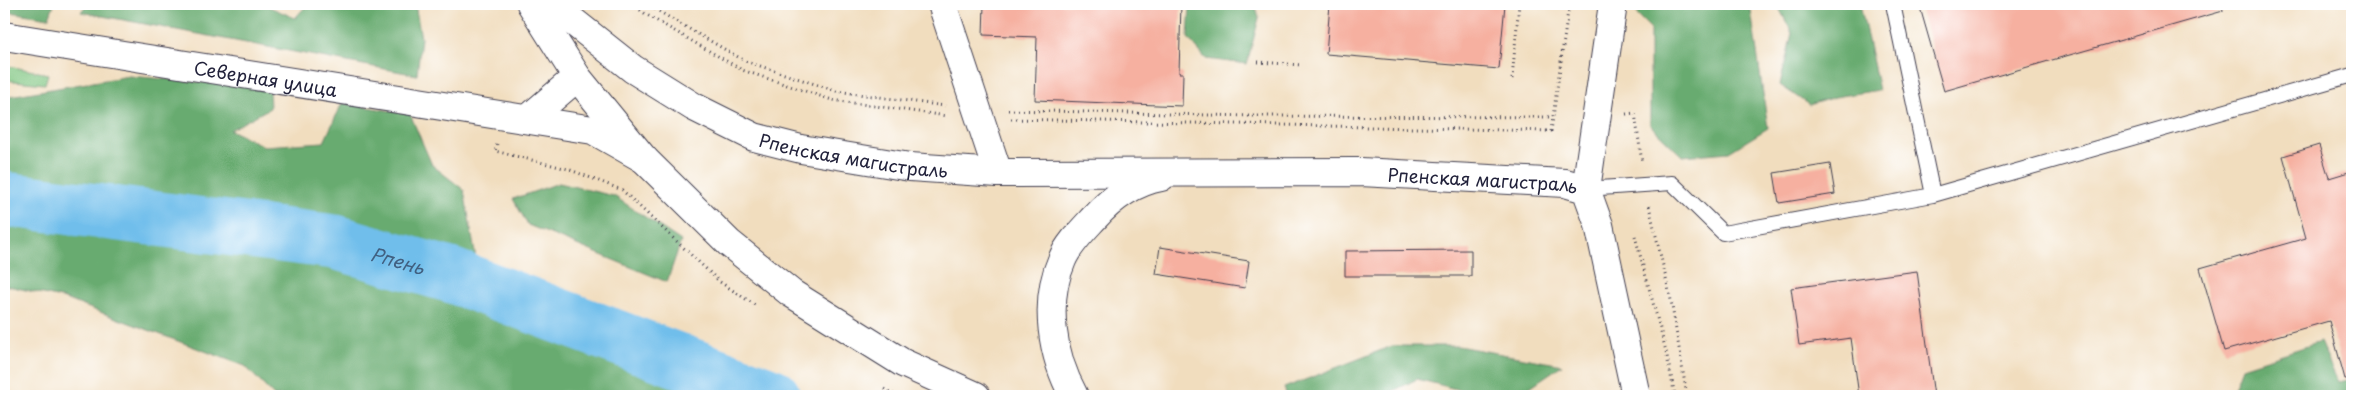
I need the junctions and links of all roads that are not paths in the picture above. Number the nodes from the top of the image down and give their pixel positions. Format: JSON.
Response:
{"nodes":[{"id":1,"x":531,"y":4,"type":"edge"},
{"id":2,"x":551,"y":4,"type":"edge"},
{"id":3,"x":942,"y":4,"type":"edge"},
{"id":4,"x":1613,"y":4,"type":"edge"},
{"id":5,"x":1893,"y":4,"type":"edge"},
{"id":6,"x":4,"y":36,"type":"edge"},
{"id":7,"x":2352,"y":75,"type":"edge"},
{"id":8,"x":577,"y":77,"type":"junction"},
{"id":9,"x":528,"y":119,"type":"junction"},
{"id":10,"x":644,"y":159,"type":"junction"},
{"id":11,"x":1197,"y":171,"type":"junction"},
{"id":12,"x":998,"y":173,"type":"junction"},
{"id":13,"x":1586,"y":189,"type":"junction"},
{"id":14,"x":1933,"y":194,"type":"junction"},
{"id":15,"x":976,"y":396,"type":"edge"},
{"id":16,"x":1074,"y":396,"type":"edge"},
{"id":17,"x":1636,"y":396,"type":"edge"}],
"edges":[{"from":1,"to":8,"type":"main road"},
{"from":2,"to":12,"type":"main road","name":"Рпенская магистраль"},
{"from":3,"to":12,"type":"main road"},
{"from":4,"to":13,"type":"main road"},
{"from":5,"to":14,"type":"lane"},
{"from":6,"to":9,"type":"main road","name":"Северная улица"},
{"from":7,"to":14,"type":"lane"},
{"from":8,"to":9,"type":"main road"},
{"from":8,"to":10,"type":"main road"},
{"from":9,"to":10,"type":"main road","name":"Северная улица"},
{"from":10,"to":15,"type":"main road"},
{"from":11,"to":12,"type":"main road","name":"Рпенская магистраль"},
{"from":11,"to":13,"type":"main road","name":"Рпенская магистраль"},
{"from":11,"to":16,"type":"main road","name":"Рпенская магистраль"},
{"from":13,"to":14,"type":"lane"},
{"from":13,"to":17,"type":"main road","name":"Рпенская магистраль"}]}
